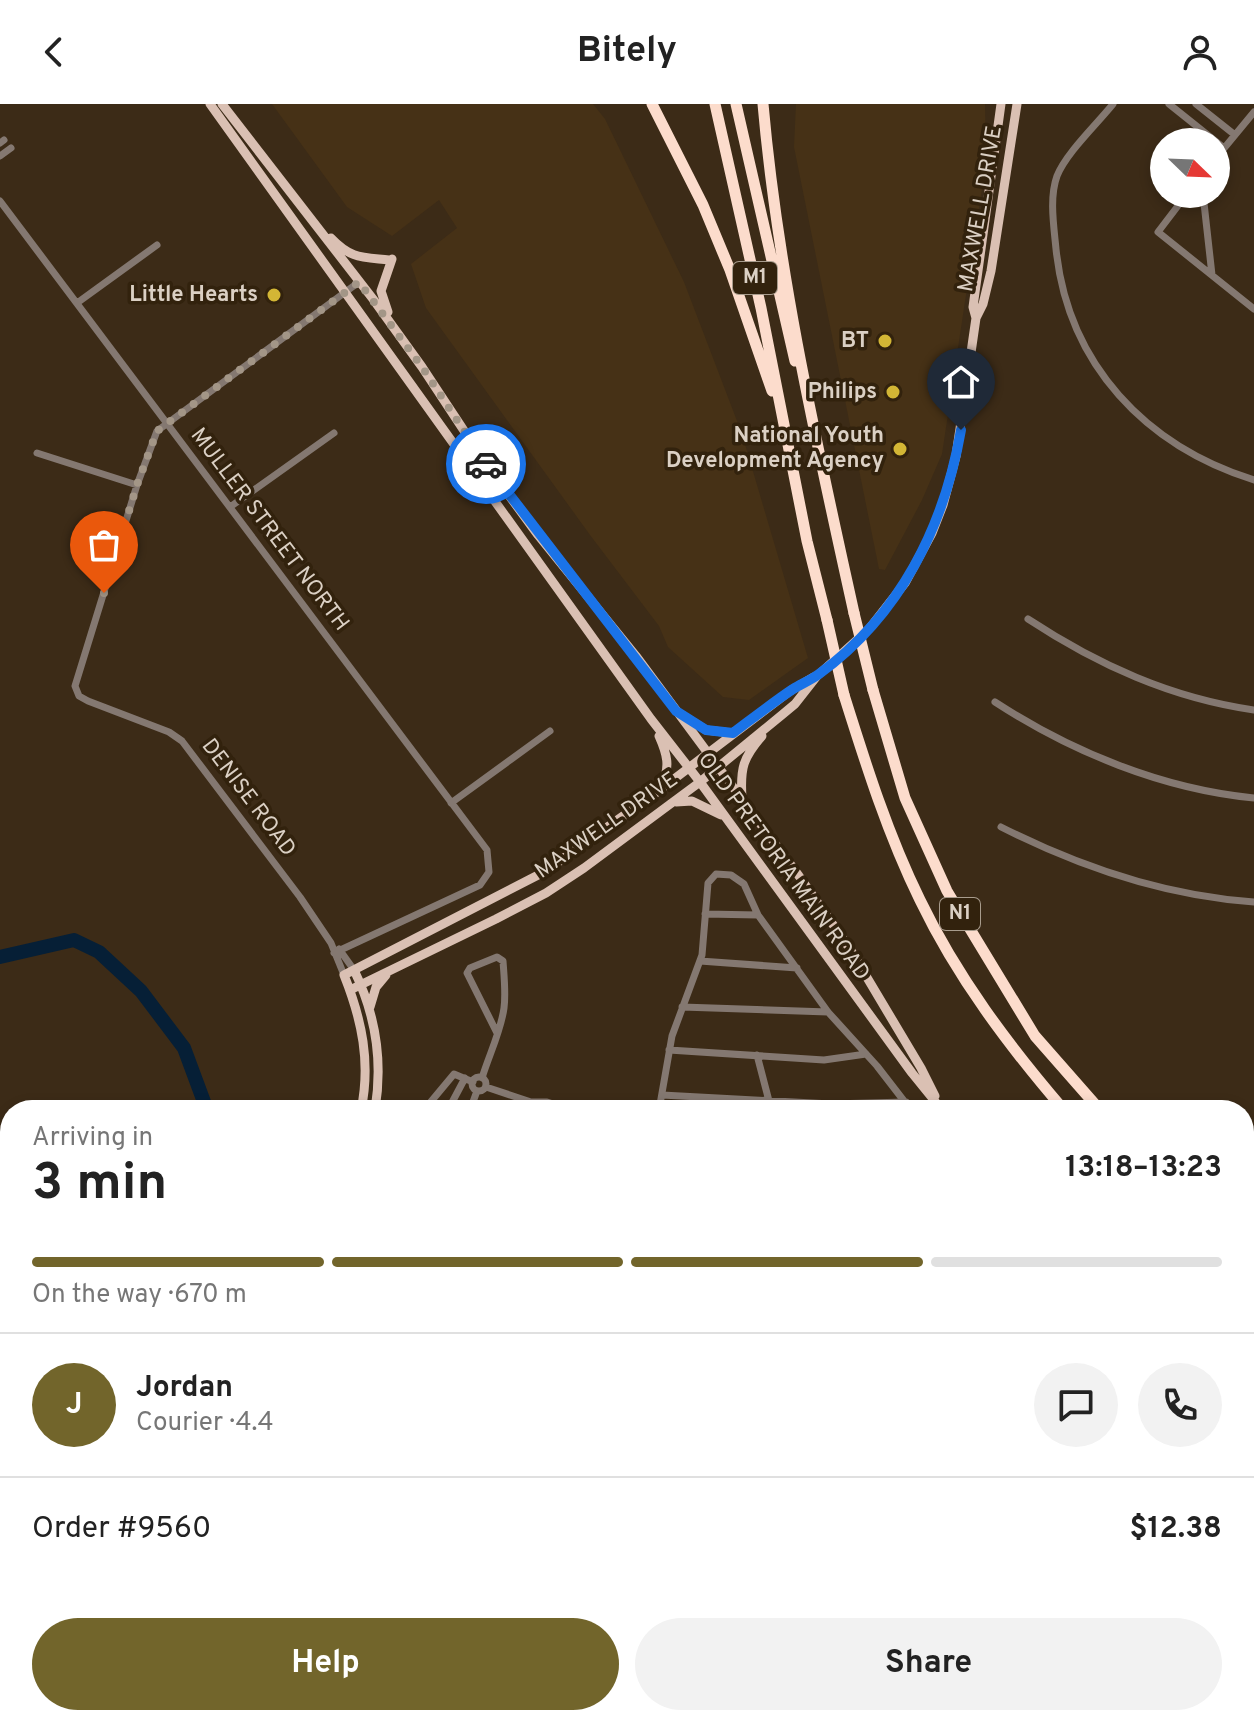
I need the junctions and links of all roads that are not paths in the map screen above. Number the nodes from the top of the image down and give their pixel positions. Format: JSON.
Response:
{"nodes":[{"id":1,"x":210,"y":104,"type":"edge"},
{"id":2,"x":222,"y":104,"type":"edge"},
{"id":3,"x":649,"y":104,"type":"edge"},
{"id":4,"x":715,"y":104,"type":"edge"},
{"id":5,"x":736,"y":104,"type":"edge"},
{"id":6,"x":763,"y":104,"type":"edge"},
{"id":7,"x":1001,"y":104,"type":"edge"},
{"id":8,"x":1017,"y":104,"type":"edge"},
{"id":9,"x":1113,"y":104,"type":"edge"},
{"id":10,"x":1169,"y":104,"type":"edge"},
{"id":11,"x":1196,"y":104,"type":"edge"},
{"id":12,"x":1254,"y":112,"type":"edge"},
{"id":13,"x":1215,"y":119,"type":"junction"},
{"id":14,"x":1198,"y":128,"type":"edge"},
{"id":15,"x":1208,"y":128,"type":"edge"},
{"id":16,"x":1225,"y":128,"type":"edge"},
{"id":17,"x":1230,"y":132,"type":"edge"},
{"id":18,"x":1235,"y":135,"type":"junction"},
{"id":19,"x":1230,"y":141,"type":"edge"},
{"id":20,"x":11,"y":148,"type":"dead end"},
{"id":21,"x":0,"y":156,"type":"edge"},
{"id":22,"x":0,"y":201,"type":"edge"},
{"id":23,"x":301,"y":206,"type":"junction"},
{"id":24,"x":1176,"y":208,"type":"edge"},
{"id":25,"x":1205,"y":208,"type":"edge"},
{"id":26,"x":157,"y":245,"type":"dead end"},
{"id":27,"x":1212,"y":275,"type":"junction"},
{"id":28,"x":359,"y":282,"type":"junction"},
{"id":29,"x":344,"y":293,"type":"junction"},
{"id":30,"x":77,"y":303,"type":"junction"},
{"id":31,"x":1254,"y":309,"type":"edge"},
{"id":32,"x":976,"y":318,"type":"junction"},
{"id":33,"x":414,"y":356,"type":"junction"},
{"id":34,"x":166,"y":423,"type":"junction"},
{"id":35,"x":334,"y":433,"type":"dead end"},
{"id":36,"x":819,"y":451,"type":"junction"},
{"id":37,"x":37,"y":453,"type":"dead end"},
{"id":38,"x":790,"y":453,"type":"junction"},
{"id":39,"x":1254,"y":480,"type":"edge"},
{"id":40,"x":137,"y":485,"type":"junction"},
{"id":41,"x":230,"y":507,"type":"junction"},
{"id":42,"x":1028,"y":619,"type":"dead end"},
{"id":43,"x":817,"y":676,"type":"junction"},
{"id":44,"x":995,"y":702,"type":"dead end"},
{"id":45,"x":1254,"y":710,"type":"edge"},
{"id":46,"x":676,"y":711,"type":"junction"},
{"id":47,"x":778,"y":718,"type":"junction"},
{"id":48,"x":651,"y":719,"type":"junction"},
{"id":49,"x":550,"y":731,"type":"dead end"},
{"id":50,"x":733,"y":733,"type":"junction"},
{"id":51,"x":707,"y":752,"type":"junction"},
{"id":52,"x":717,"y":766,"type":"junction"},
{"id":53,"x":688,"y":768,"type":"junction"},
{"id":54,"x":700,"y":782,"type":"junction"},
{"id":55,"x":657,"y":792,"type":"junction"},
{"id":56,"x":1254,"y":798,"type":"edge"},
{"id":57,"x":742,"y":800,"type":"junction"},
{"id":58,"x":451,"y":803,"type":"junction"},
{"id":59,"x":672,"y":803,"type":"junction"},
{"id":60,"x":727,"y":819,"type":"junction"},
{"id":61,"x":1001,"y":827,"type":"dead end"},
{"id":62,"x":1254,"y":902,"type":"edge"},
{"id":63,"x":705,"y":914,"type":"junction"},
{"id":64,"x":758,"y":915,"type":"junction"},
{"id":65,"x":338,"y":951,"type":"junction"},
{"id":66,"x":700,"y":961,"type":"junction"},
{"id":67,"x":797,"y":968,"type":"junction"},
{"id":68,"x":391,"y":969,"type":"junction"},
{"id":69,"x":354,"y":970,"type":"junction"},
{"id":70,"x":344,"y":975,"type":"junction"},
{"id":71,"x":361,"y":984,"type":"junction"},
{"id":72,"x":350,"y":990,"type":"junction"},
{"id":73,"x":682,"y":1007,"type":"junction"},
{"id":74,"x":370,"y":1010,"type":"junction"},
{"id":75,"x":828,"y":1012,"type":"junction"},
{"id":76,"x":497,"y":1033,"type":"junction"},
{"id":77,"x":669,"y":1050,"type":"junction"},
{"id":78,"x":866,"y":1054,"type":"junction"},
{"id":79,"x":757,"y":1055,"type":"junction"},
{"id":80,"x":482,"y":1078,"type":"junction"},
{"id":81,"x":469,"y":1080,"type":"junction"},
{"id":82,"x":486,"y":1087,"type":"junction"},
{"id":83,"x":477,"y":1091,"type":"junction"},
{"id":84,"x":662,"y":1095,"type":"junction"},
{"id":85,"x":362,"y":1100,"type":"edge"},
{"id":86,"x":376,"y":1100,"type":"edge"},
{"id":87,"x":432,"y":1100,"type":"edge"},
{"id":88,"x":455,"y":1100,"type":"edge"},
{"id":89,"x":474,"y":1100,"type":"edge"},
{"id":90,"x":525,"y":1100,"type":"edge"},
{"id":91,"x":661,"y":1100,"type":"edge"},
{"id":92,"x":751,"y":1100,"type":"edge"},
{"id":93,"x":769,"y":1100,"type":"edge"},
{"id":94,"x":904,"y":1100,"type":"edge"},
{"id":95,"x":935,"y":1100,"type":"edge"},
{"id":96,"x":937,"y":1100,"type":"edge"},
{"id":97,"x":1055,"y":1100,"type":"edge"},
{"id":98,"x":1091,"y":1100,"type":"edge"}],
"edges":[{"from":1,"to":29,"type":"main road","name":"OLD PRETORIA MAIN ROAD"},
{"from":2,"to":23,"type":"main road","name":"OLD PRETORIA MAIN ROAD"},
{"from":3,"to":38,"type":"highway"},
{"from":4,"to":38,"type":"highway","number":"M1"},
{"from":5,"to":36,"type":"highway","number":"M1"},
{"from":6,"to":36,"type":"highway"},
{"from":7,"to":32,"type":"main road","name":"MAXWELL DRIVE"},
{"from":8,"to":32,"type":"main road","name":"MAXWELL DRIVE"},
{"from":9,"to":39,"type":"street"},
{"from":10,"to":14,"type":"street"},
{"from":11,"to":13,"type":"street"},
{"from":12,"to":18,"type":"street"},
{"from":13,"to":15,"type":"street"},
{"from":13,"to":16,"type":"street"},
{"from":17,"to":18,"type":"street"},
{"from":18,"to":19,"type":"street"},
{"from":20,"to":21,"type":"street"},
{"from":22,"to":30,"type":"street","name":"MULLER STREET NORTH"},
{"from":23,"to":28,"type":"main road","name":"OLD PRETORIA MAIN ROAD"},
{"from":23,"to":33,"type":"main road"},
{"from":24,"to":27,"type":"street"},
{"from":25,"to":27,"type":"street"},
{"from":26,"to":30,"type":"street"},
{"from":27,"to":31,"type":"street"},
{"from":28,"to":29,"type":"street"},
{"from":28,"to":33,"type":"main road","name":"OLD PRETORIA MAIN ROAD"},
{"from":29,"to":34,"type":"street"},
{"from":29,"to":48,"type":"main road","name":"OLD PRETORIA MAIN ROAD"},
{"from":30,"to":34,"type":"street","name":"MULLER STREET NORTH"},
{"from":32,"to":43,"type":"main road","name":"MAXWELL DRIVE"},
{"from":33,"to":46,"type":"main road","name":"OLD PRETORIA MAIN ROAD"},
{"from":34,"to":40,"type":"street"},
{"from":34,"to":41,"type":"street","name":"MULLER STREET NORTH"},
{"from":35,"to":41,"type":"street"},
{"from":36,"to":98,"type":"highway","number":"N1","bridge":true},
{"from":37,"to":40,"type":"street"},
{"from":38,"to":97,"type":"highway","number":"N1","bridge":true},
{"from":40,"to":65,"type":"street","name":"DENISE ROAD"},
{"from":41,"to":58,"type":"street","name":"MULLER STREET NORTH"},
{"from":42,"to":45,"type":"street"},
{"from":43,"to":47,"type":"main road","name":"MAXWELL DRIVE"},
{"from":43,"to":50,"type":"main road","name":"MAXWELL DRIVE"},
{"from":44,"to":56,"type":"street"},
{"from":46,"to":50,"type":"main road"},
{"from":46,"to":51,"type":"main road","name":"OLD PRETORIA MAIN ROAD"},
{"from":47,"to":52,"type":"main road","name":"MAXWELL DRIVE"},
{"from":47,"to":57,"type":"main road"},
{"from":48,"to":53,"type":"main road","name":"OLD PRETORIA MAIN ROAD"},
{"from":48,"to":55,"type":"main road"},
{"from":49,"to":58,"type":"street"},
{"from":50,"to":51,"type":"main road","name":"MAXWELL DRIVE"},
{"from":51,"to":52,"type":"main road","name":"OLD PRETORIA MAIN ROAD"},
{"from":51,"to":53,"type":"main road","name":"MAXWELL DRIVE"},
{"from":52,"to":54,"type":"main road","name":"MAXWELL DRIVE"},
{"from":52,"to":57,"type":"main road","name":"OLD PRETORIA MAIN ROAD"},
{"from":53,"to":54,"type":"main road","name":"OLD PRETORIA MAIN ROAD"},
{"from":53,"to":55,"type":"main road","name":"MAXWELL DRIVE"},
{"from":54,"to":59,"type":"main road","name":"MAXWELL DRIVE"},
{"from":54,"to":60,"type":"main road","name":"OLD PRETORIA MAIN ROAD"},
{"from":55,"to":69,"type":"main road","name":"MAXWELL DRIVE"},
{"from":57,"to":96,"type":"main road","name":"OLD PRETORIA MAIN ROAD"},
{"from":58,"to":65,"type":"street","name":"MULLER STREET NORTH"},
{"from":59,"to":60,"type":"main road"},
{"from":59,"to":68,"type":"main road","name":"MAXWELL DRIVE"},
{"from":60,"to":95,"type":"main road","name":"OLD PRETORIA MAIN ROAD"},
{"from":61,"to":62,"type":"street"},
{"from":63,"to":64,"type":"street"},
{"from":63,"to":64,"type":"street"},
{"from":63,"to":66,"type":"street"},
{"from":64,"to":67,"type":"street"},
{"from":65,"to":69,"type":"street","name":"DENISE ROAD"},
{"from":65,"to":70,"type":"street"},
{"from":66,"to":67,"type":"street"},
{"from":66,"to":73,"type":"street"},
{"from":67,"to":75,"type":"street"},
{"from":68,"to":71,"type":"main road","name":"MAXWELL DRIVE"},
{"from":68,"to":74,"type":"main road"},
{"from":69,"to":70,"type":"main road","name":"MAXWELL DRIVE"},
{"from":69,"to":71,"type":"main road"},
{"from":70,"to":72,"type":"main road"},
{"from":71,"to":72,"type":"main road","name":"MAXWELL DRIVE"},
{"from":71,"to":74,"type":"main road"},
{"from":72,"to":85,"type":"main road"},
{"from":73,"to":75,"type":"street"},
{"from":73,"to":77,"type":"street"},
{"from":74,"to":86,"type":"main road"},
{"from":75,"to":78,"type":"street"},
{"from":76,"to":76,"type":"street"},
{"from":76,"to":80,"type":"street"},
{"from":77,"to":79,"type":"street"},
{"from":77,"to":84,"type":"street"},
{"from":78,"to":79,"type":"street"},
{"from":78,"to":94,"type":"street"},
{"from":79,"to":93,"type":"street"},
{"from":80,"to":81,"type":"street"},
{"from":80,"to":82,"type":"street"},
{"from":81,"to":83,"type":"street"},
{"from":81,"to":87,"type":"street"},
{"from":81,"to":88,"type":"street"},
{"from":82,"to":83,"type":"street"},
{"from":82,"to":90,"type":"street"},
{"from":83,"to":89,"type":"street"},
{"from":84,"to":91,"type":"street"},
{"from":84,"to":92,"type":"street"}]}
